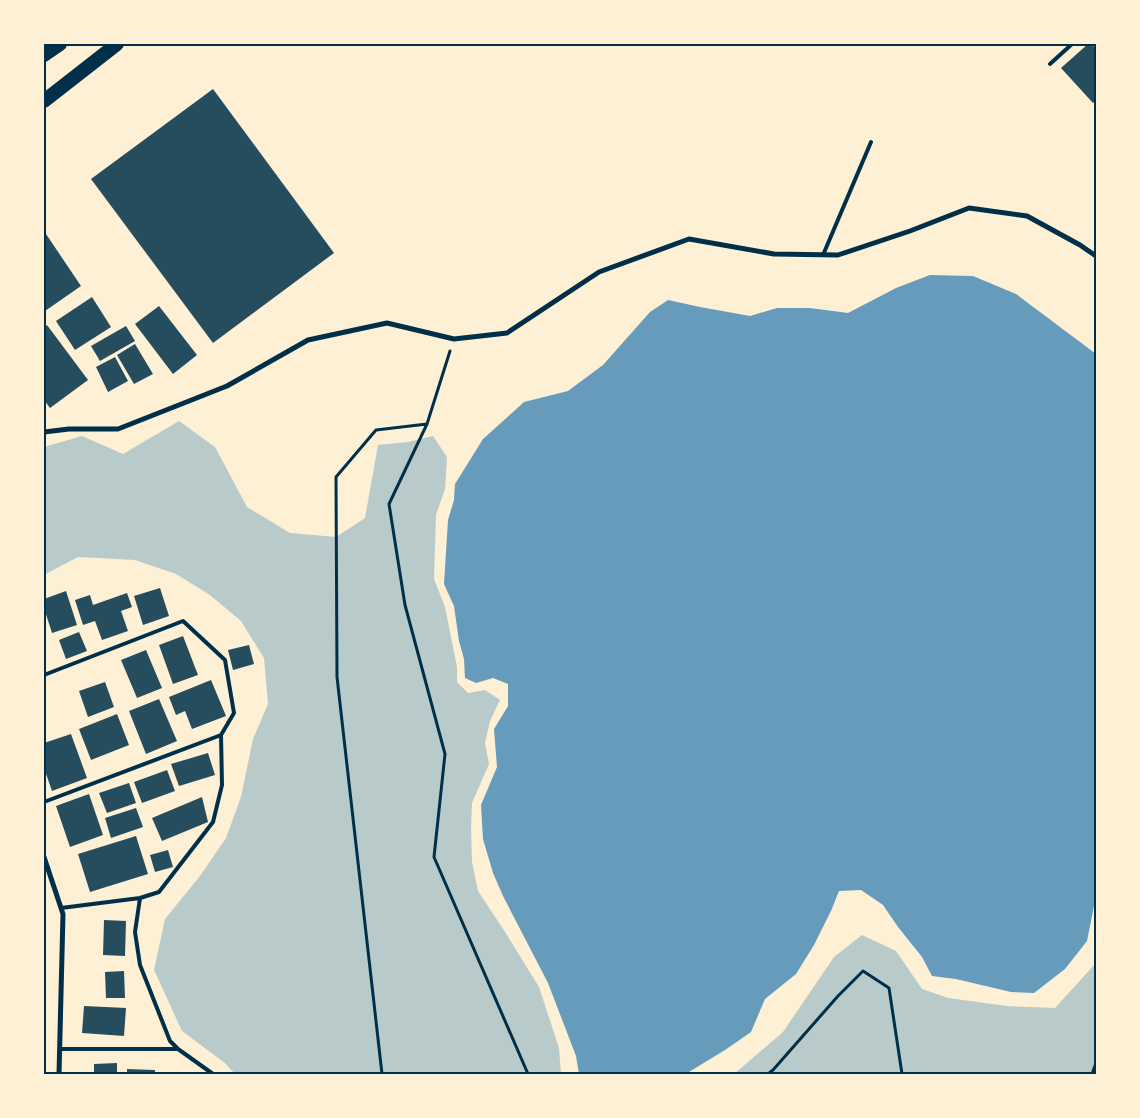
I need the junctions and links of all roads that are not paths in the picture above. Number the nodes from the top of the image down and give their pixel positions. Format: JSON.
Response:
{"nodes":[{"id":1,"x":60,"y":44,"type":"edge"},
{"id":2,"x":117,"y":44,"type":"edge"},
{"id":3,"x":1072,"y":44,"type":"edge"},
{"id":4,"x":44,"y":55,"type":"edge"},
{"id":5,"x":1050,"y":64,"type":"dead end"},
{"id":6,"x":44,"y":100,"type":"edge"},
{"id":7,"x":871,"y":142,"type":"dead end"},
{"id":8,"x":823,"y":255,"type":"junction"},
{"id":9,"x":1096,"y":256,"type":"edge"},
{"id":10,"x":44,"y":432,"type":"edge"},
{"id":11,"x":44,"y":675,"type":"edge"},
{"id":12,"x":221,"y":735,"type":"junction"},
{"id":13,"x":44,"y":802,"type":"edge"},
{"id":14,"x":44,"y":857,"type":"edge"},
{"id":15,"x":140,"y":898,"type":"junction"},
{"id":16,"x":61,"y":908,"type":"junction"},
{"id":17,"x":60,"y":1049,"type":"junction"},
{"id":18,"x":178,"y":1049,"type":"junction"},
{"id":19,"x":59,"y":1074,"type":"edge"},
{"id":20,"x":213,"y":1074,"type":"edge"}],
"edges":[{"from":1,"to":4,"type":"highway"},
{"from":2,"to":6,"type":"highway"},
{"from":3,"to":5,"type":"lane"},
{"from":7,"to":8,"type":"lane"},
{"from":8,"to":9,"type":"street"},
{"from":8,"to":10,"type":"street"},
{"from":11,"to":12,"type":"lane"},
{"from":12,"to":13,"type":"lane"},
{"from":12,"to":15,"type":"lane"},
{"from":14,"to":16,"type":"street"},
{"from":15,"to":16,"type":"lane"},
{"from":15,"to":18,"type":"lane"},
{"from":16,"to":17,"type":"street"},
{"from":17,"to":18,"type":"lane"},
{"from":17,"to":19,"type":"street"},
{"from":18,"to":20,"type":"lane"}]}
